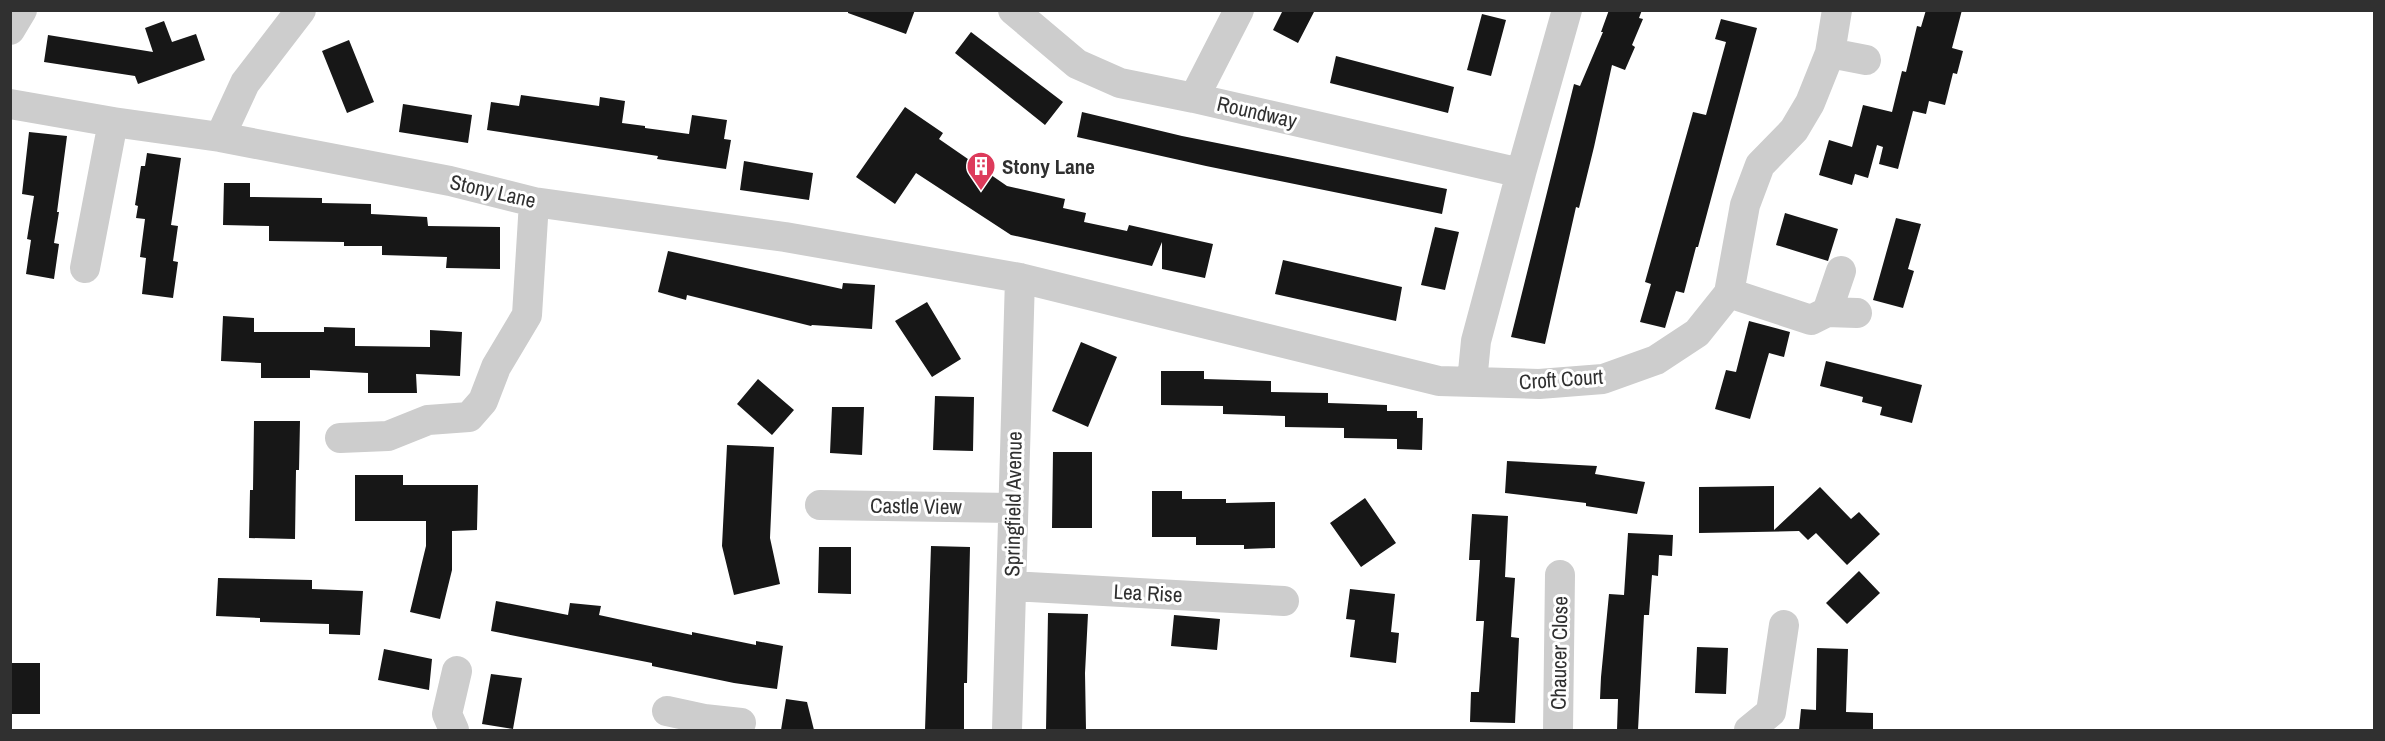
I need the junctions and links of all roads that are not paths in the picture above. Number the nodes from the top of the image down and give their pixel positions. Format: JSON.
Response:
{"nodes":[{"id":1,"x":22,"y":10,"type":"edge"},
{"id":2,"x":301,"y":10,"type":"edge"},
{"id":3,"x":1013,"y":10,"type":"edge"},
{"id":4,"x":1239,"y":10,"type":"edge"},
{"id":5,"x":1567,"y":10,"type":"edge"},
{"id":6,"x":1837,"y":10,"type":"edge"},
{"id":7,"x":10,"y":30,"type":"edge"},
{"id":8,"x":1830,"y":53,"type":"junction"},
{"id":9,"x":1866,"y":60,"type":"dead end"},
{"id":10,"x":1194,"y":98,"type":"junction"},
{"id":11,"x":10,"y":104,"type":"edge"},
{"id":12,"x":113,"y":122,"type":"junction"},
{"id":13,"x":220,"y":137,"type":"junction"},
{"id":14,"x":1521,"y":173,"type":"junction"},
{"id":15,"x":534,"y":202,"type":"junction"},
{"id":16,"x":85,"y":268,"type":"dead end"},
{"id":17,"x":1841,"y":271,"type":"dead end"},
{"id":18,"x":1020,"y":278,"type":"junction"},
{"id":19,"x":1729,"y":293,"type":"junction"},
{"id":20,"x":1827,"y":312,"type":"junction"},
{"id":21,"x":1857,"y":313,"type":"dead end"},
{"id":22,"x":1472,"y":382,"type":"junction"},
{"id":23,"x":340,"y":438,"type":"dead end"},
{"id":24,"x":820,"y":505,"type":"dead end"},
{"id":25,"x":1012,"y":508,"type":"junction"},
{"id":26,"x":1560,"y":574,"type":"dead end"},
{"id":27,"x":1012,"y":586,"type":"junction"},
{"id":28,"x":1284,"y":601,"type":"dead end"},
{"id":29,"x":1784,"y":625,"type":"dead end"},
{"id":30,"x":457,"y":671,"type":"dead end"},
{"id":31,"x":667,"y":711,"type":"dead end"},
{"id":32,"x":741,"y":723,"type":"dead end"},
{"id":33,"x":703,"y":725,"type":"edge"},
{"id":34,"x":454,"y":730,"type":"edge"},
{"id":35,"x":1007,"y":730,"type":"edge"},
{"id":36,"x":1558,"y":730,"type":"edge"},
{"id":37,"x":1749,"y":730,"type":"edge"}],
"edges":[{"from":1,"to":7,"type":"street"},
{"from":2,"to":13,"type":"street"},
{"from":3,"to":10,"type":"street","name":"Roundway"},
{"from":4,"to":10,"type":"street"},
{"from":5,"to":14,"type":"street"},
{"from":6,"to":8,"type":"street","name":"Croft Court"},
{"from":8,"to":9,"type":"street"},
{"from":8,"to":19,"type":"street","name":"Croft Court"},
{"from":10,"to":14,"type":"street","name":"Roundway"},
{"from":11,"to":12,"type":"street","name":"Stony Lane"},
{"from":12,"to":13,"type":"street","name":"Stony Lane"},
{"from":12,"to":16,"type":"street"},
{"from":13,"to":15,"type":"street","name":"Stony Lane"},
{"from":14,"to":22,"type":"street"},
{"from":15,"to":18,"type":"street","name":"Stony Lane"},
{"from":15,"to":23,"type":"street"},
{"from":17,"to":20,"type":"street"},
{"from":18,"to":22,"type":"street","name":"Stony Lane"},
{"from":18,"to":25,"type":"street","name":"Springfield Avenue"},
{"from":19,"to":20,"type":"street"},
{"from":19,"to":22,"type":"street","name":"Croft Court"},
{"from":20,"to":21,"type":"street"},
{"from":24,"to":25,"type":"street","name":"Castle View"},
{"from":25,"to":27,"type":"street","name":"Springfield Avenue"},
{"from":26,"to":36,"type":"street","name":"Chaucer Close"},
{"from":27,"to":28,"type":"street","name":"Lea Rise"},
{"from":27,"to":35,"type":"street","name":"Springfield Avenue"},
{"from":29,"to":37,"type":"street"},
{"from":30,"to":34,"type":"street"},
{"from":31,"to":33,"type":"street"},
{"from":32,"to":33,"type":"street"}]}
